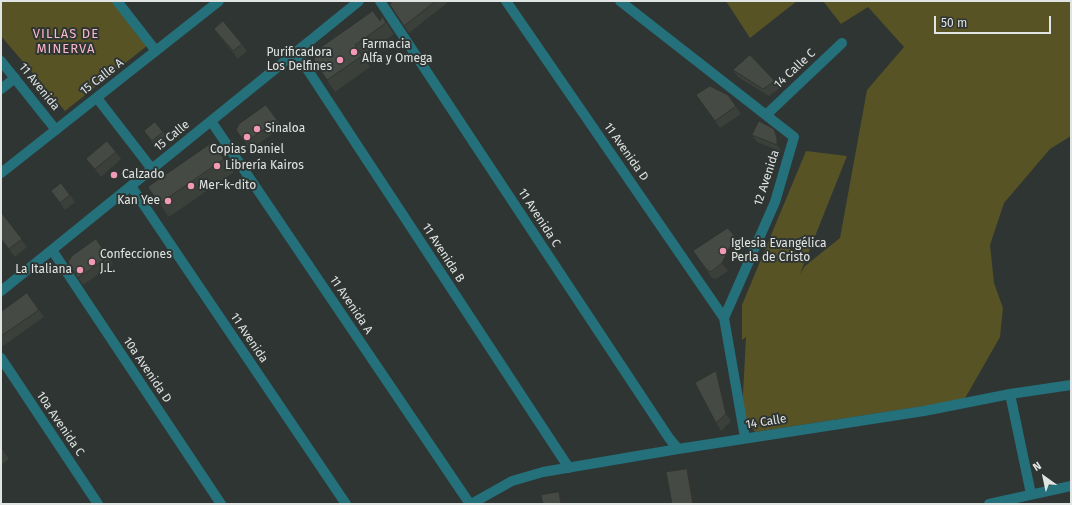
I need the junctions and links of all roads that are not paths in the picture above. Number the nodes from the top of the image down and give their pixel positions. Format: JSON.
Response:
{"nodes":[{"id":1,"x":117,"y":1,"type":"edge"},
{"id":2,"x":219,"y":1,"type":"edge"},
{"id":3,"x":359,"y":1,"type":"edge"},
{"id":4,"x":380,"y":1,"type":"edge"},
{"id":5,"x":506,"y":1,"type":"edge"},
{"id":6,"x":620,"y":1,"type":"edge"},
{"id":7,"x":842,"y":43,"type":"dead end"},
{"id":8,"x":156,"y":51,"type":"junction"},
{"id":9,"x":296,"y":52,"type":"junction"},
{"id":10,"x":1,"y":61,"type":"edge"},
{"id":11,"x":15,"y":78,"type":"junction"},
{"id":12,"x":1,"y":89,"type":"edge"},
{"id":13,"x":97,"y":98,"type":"junction"},
{"id":14,"x":766,"y":115,"type":"junction"},
{"id":15,"x":211,"y":121,"type":"junction"},
{"id":16,"x":56,"y":130,"type":"junction"},
{"id":17,"x":152,"y":169,"type":"junction"},
{"id":18,"x":1,"y":173,"type":"edge"},
{"id":19,"x":130,"y":186,"type":"junction"},
{"id":20,"x":52,"y":250,"type":"junction"},
{"id":21,"x":1,"y":291,"type":"edge"},
{"id":22,"x":724,"y":318,"type":"junction"},
{"id":23,"x":1,"y":358,"type":"edge"},
{"id":24,"x":1071,"y":385,"type":"edge"},
{"id":25,"x":1010,"y":394,"type":"junction"},
{"id":26,"x":745,"y":438,"type":"junction"},
{"id":27,"x":678,"y":449,"type":"junction"},
{"id":28,"x":569,"y":468,"type":"junction"},
{"id":29,"x":1071,"y":486,"type":"edge"},
{"id":30,"x":1031,"y":494,"type":"junction"},
{"id":31,"x":98,"y":504,"type":"edge"},
{"id":32,"x":221,"y":504,"type":"edge"},
{"id":33,"x":346,"y":504,"type":"edge"},
{"id":34,"x":470,"y":504,"type":"edge"},
{"id":35,"x":988,"y":504,"type":"edge"}],
"edges":[{"from":1,"to":8,"type":"street"},
{"from":2,"to":8,"type":"street","name":"15 Calle A"},
{"from":3,"to":9,"type":"street","name":"15 Calle"},
{"from":4,"to":27,"type":"street","name":"11 Avenida C"},
{"from":5,"to":22,"type":"street","name":"11 Avenida D"},
{"from":6,"to":14,"type":"street","name":"12 Avenida"},
{"from":7,"to":14,"type":"street","name":"14 Calle C"},
{"from":8,"to":13,"type":"street","name":"15 Calle A"},
{"from":9,"to":15,"type":"street","name":"15 Calle"},
{"from":9,"to":28,"type":"street","name":"11 Avenida B"},
{"from":10,"to":11,"type":"street","name":"11 Avenida"},
{"from":11,"to":12,"type":"street"},
{"from":11,"to":16,"type":"street","name":"11 Avenida"},
{"from":13,"to":16,"type":"street","name":"15 Calle A"},
{"from":13,"to":17,"type":"street"},
{"from":14,"to":22,"type":"street","name":"12 Avenida"},
{"from":15,"to":17,"type":"street","name":"15 Calle"},
{"from":15,"to":34,"type":"street","name":"11 Avenida A"},
{"from":16,"to":18,"type":"street","name":"15 Calle A"},
{"from":17,"to":19,"type":"street","name":"15 Calle"},
{"from":19,"to":20,"type":"street","name":"15 Calle"},
{"from":19,"to":33,"type":"street","name":"11 Avenida"},
{"from":20,"to":21,"type":"street","name":"15 Calle"},
{"from":20,"to":32,"type":"street","name":"10a Avenida D"},
{"from":22,"to":26,"type":"street"},
{"from":23,"to":31,"type":"street","name":"10a Avenida C"},
{"from":24,"to":25,"type":"street","name":"14 Calle"},
{"from":25,"to":26,"type":"street","name":"14 Calle"},
{"from":25,"to":30,"type":"street"},
{"from":26,"to":27,"type":"street","name":"14 Calle"},
{"from":27,"to":28,"type":"street","name":"14 Calle"},
{"from":28,"to":34,"type":"street","name":"14 Calle"},
{"from":29,"to":30,"type":"street"},
{"from":30,"to":35,"type":"street"}]}
